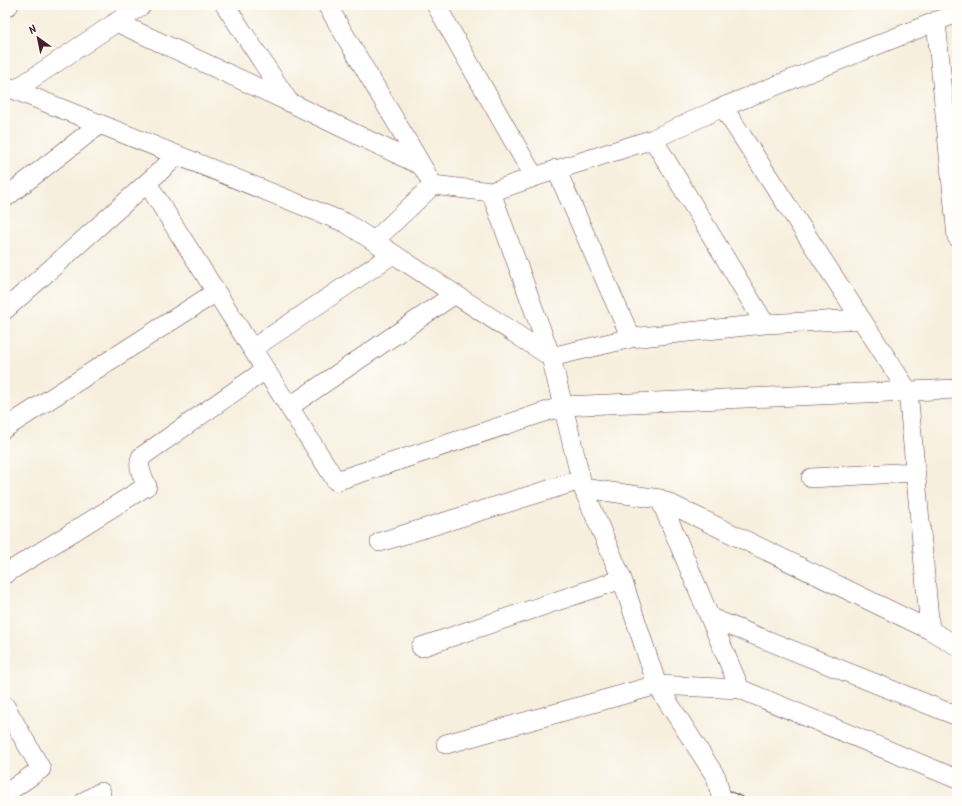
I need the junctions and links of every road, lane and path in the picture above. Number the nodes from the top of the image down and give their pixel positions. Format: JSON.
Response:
{"nodes":[{"id":1,"x":9,"y":5,"type":"edge"},
{"id":2,"x":142,"y":5,"type":"edge"},
{"id":3,"x":225,"y":5,"type":"edge"},
{"id":4,"x":327,"y":5,"type":"edge"},
{"id":5,"x":436,"y":5,"type":"edge"},
{"id":6,"x":5,"y":8,"type":"edge"},
{"id":7,"x":957,"y":13,"type":"edge"},
{"id":8,"x":120,"y":14,"type":"edge"},
{"id":9,"x":936,"y":21,"type":"junction"},
{"id":10,"x":10,"y":88,"type":"edge"},
{"id":11,"x":289,"y":102,"type":"junction"},
{"id":12,"x":723,"y":107,"type":"junction"},
{"id":13,"x":100,"y":124,"type":"junction"},
{"id":14,"x":653,"y":139,"type":"junction"},
{"id":15,"x":178,"y":155,"type":"junction"},
{"id":16,"x":422,"y":166,"type":"junction"},
{"id":17,"x":556,"y":169,"type":"junction"},
{"id":18,"x":534,"y":176,"type":"junction"},
{"id":19,"x":147,"y":183,"type":"junction"},
{"id":20,"x":433,"y":185,"type":"junction"},
{"id":21,"x":491,"y":192,"type":"junction"},
{"id":22,"x":5,"y":198,"type":"edge"},
{"id":23,"x":957,"y":236,"type":"edge"},
{"id":24,"x":374,"y":241,"type":"junction"},
{"id":25,"x":394,"y":254,"type":"junction"},
{"id":26,"x":216,"y":292,"type":"junction"},
{"id":27,"x":455,"y":294,"type":"junction"},
{"id":28,"x":5,"y":309,"type":"edge"},
{"id":29,"x":861,"y":319,"type":"junction"},
{"id":30,"x":766,"y":324,"type":"junction"},
{"id":31,"x":631,"y":338,"type":"junction"},
{"id":32,"x":252,"y":349,"type":"junction"},
{"id":33,"x":551,"y":357,"type":"junction"},
{"id":34,"x":265,"y":370,"type":"junction"},
{"id":35,"x":957,"y":389,"type":"edge"},
{"id":36,"x":908,"y":392,"type":"junction"},
{"id":37,"x":563,"y":406,"type":"junction"},
{"id":38,"x":289,"y":407,"type":"junction"},
{"id":39,"x":5,"y":428,"type":"edge"},
{"id":40,"x":915,"y":472,"type":"junction"},
{"id":41,"x":811,"y":478,"type":"dead end"},
{"id":42,"x":582,"y":484,"type":"junction"},
{"id":43,"x":660,"y":499,"type":"junction"},
{"id":44,"x":380,"y":542,"type":"dead end"},
{"id":45,"x":5,"y":574,"type":"edge"},
{"id":46,"x":622,"y":579,"type":"junction"},
{"id":47,"x":711,"y":618,"type":"junction"},
{"id":48,"x":930,"y":630,"type":"junction"},
{"id":49,"x":957,"y":646,"type":"edge"},
{"id":50,"x":421,"y":647,"type":"dead end"},
{"id":51,"x":657,"y":684,"type":"junction"},
{"id":52,"x":740,"y":689,"type":"junction"},
{"id":53,"x":5,"y":706,"type":"edge"},
{"id":54,"x":957,"y":716,"type":"edge"},
{"id":55,"x":446,"y":744,"type":"dead end"},
{"id":56,"x":956,"y":777,"type":"edge"},
{"id":57,"x":101,"y":792,"type":"dead end"},
{"id":58,"x":5,"y":794,"type":"edge"},
{"id":59,"x":721,"y":797,"type":"edge"},
{"id":60,"x":85,"y":801,"type":"edge"},
{"id":61,"x":738,"y":801,"type":"edge"}],
"edges":[{"from":1,"to":6,"type":"street"},
{"from":2,"to":8,"type":"street"},
{"from":3,"to":11,"type":"street"},
{"from":4,"to":16,"type":"street"},
{"from":5,"to":18,"type":"street"},
{"from":7,"to":9,"type":"street"},
{"from":8,"to":10,"type":"street"},
{"from":8,"to":11,"type":"street"},
{"from":9,"to":12,"type":"street"},
{"from":9,"to":23,"type":"street"},
{"from":10,"to":13,"type":"street"},
{"from":11,"to":16,"type":"street"},
{"from":12,"to":14,"type":"street"},
{"from":12,"to":29,"type":"street"},
{"from":13,"to":15,"type":"street"},
{"from":13,"to":22,"type":"street"},
{"from":14,"to":17,"type":"street"},
{"from":14,"to":30,"type":"street"},
{"from":15,"to":19,"type":"street"},
{"from":15,"to":24,"type":"street"},
{"from":16,"to":20,"type":"street"},
{"from":17,"to":18,"type":"street"},
{"from":17,"to":31,"type":"street"},
{"from":18,"to":21,"type":"street"},
{"from":19,"to":26,"type":"street"},
{"from":19,"to":28,"type":"street"},
{"from":20,"to":21,"type":"street"},
{"from":20,"to":24,"type":"street"},
{"from":21,"to":33,"type":"street"},
{"from":24,"to":25,"type":"street"},
{"from":25,"to":27,"type":"street"},
{"from":25,"to":32,"type":"street"},
{"from":26,"to":32,"type":"street"},
{"from":26,"to":39,"type":"street"},
{"from":27,"to":33,"type":"street"},
{"from":27,"to":38,"type":"street"},
{"from":29,"to":30,"type":"street"},
{"from":29,"to":36,"type":"street"},
{"from":30,"to":31,"type":"street"},
{"from":31,"to":33,"type":"street"},
{"from":32,"to":34,"type":"street"},
{"from":33,"to":37,"type":"street"},
{"from":34,"to":38,"type":"street"},
{"from":34,"to":45,"type":"street"},
{"from":35,"to":36,"type":"street"},
{"from":36,"to":37,"type":"street"},
{"from":36,"to":40,"type":"street"},
{"from":37,"to":38,"type":"street"},
{"from":37,"to":42,"type":"street"},
{"from":40,"to":41,"type":"street"},
{"from":40,"to":48,"type":"street"},
{"from":42,"to":43,"type":"street"},
{"from":42,"to":44,"type":"street"},
{"from":42,"to":46,"type":"street"},
{"from":43,"to":47,"type":"street"},
{"from":43,"to":48,"type":"street"},
{"from":46,"to":50,"type":"street"},
{"from":46,"to":51,"type":"street"},
{"from":47,"to":52,"type":"street"},
{"from":47,"to":54,"type":"street"},
{"from":48,"to":49,"type":"street"},
{"from":51,"to":52,"type":"street"},
{"from":51,"to":55,"type":"street"},
{"from":51,"to":59,"type":"street"},
{"from":52,"to":56,"type":"street"},
{"from":53,"to":58,"type":"street"},
{"from":57,"to":60,"type":"street"},
{"from":59,"to":61,"type":"lane"}]}
